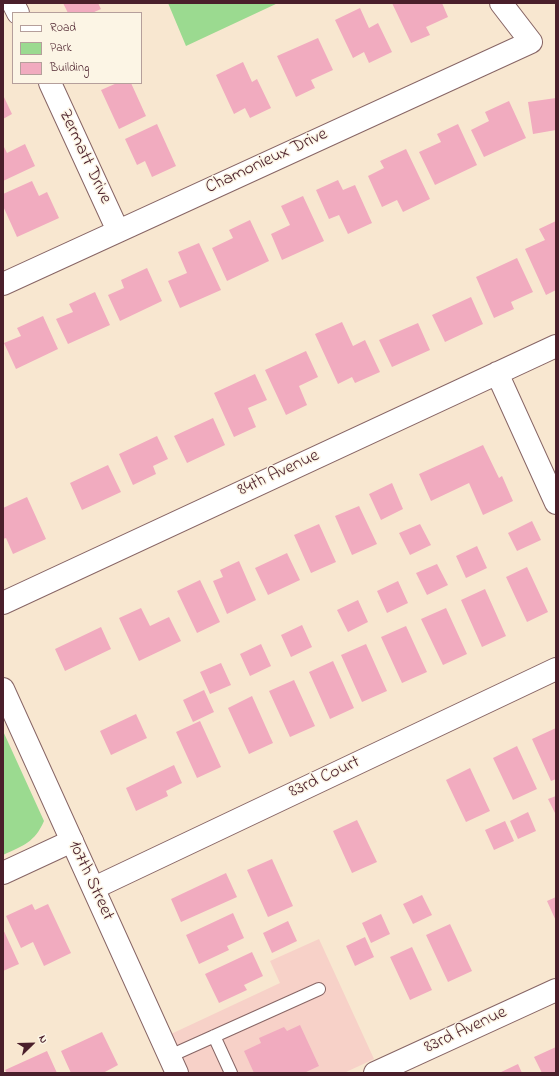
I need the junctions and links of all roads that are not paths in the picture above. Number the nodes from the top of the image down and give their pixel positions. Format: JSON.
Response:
{"nodes":[{"id":1,"x":13,"y":3,"type":"edge"},
{"id":2,"x":500,"y":3,"type":"edge"},
{"id":3,"x":18,"y":12,"type":"edge"},
{"id":4,"x":50,"y":84,"type":"edge"},
{"id":5,"x":118,"y":231,"type":"junction"},
{"id":6,"x":3,"y":284,"type":"edge"},
{"id":7,"x":556,"y":346,"type":"edge"},
{"id":8,"x":497,"y":373,"type":"junction"},
{"id":9,"x":556,"y":503,"type":"edge"},
{"id":10,"x":3,"y":603,"type":"edge"},
{"id":11,"x":556,"y":669,"type":"edge"},
{"id":12,"x":3,"y":689,"type":"edge"},
{"id":13,"x":72,"y":841,"type":"junction"},
{"id":14,"x":3,"y":873,"type":"edge"},
{"id":15,"x":94,"y":888,"type":"junction"},
{"id":16,"x":319,"y":989,"type":"dead end"},
{"id":17,"x":556,"y":990,"type":"edge"},
{"id":18,"x":214,"y":1036,"type":"junction"},
{"id":19,"x":174,"y":1064,"type":"edge"},
{"id":20,"x":231,"y":1073,"type":"edge"},
{"id":21,"x":375,"y":1073,"type":"edge"}],
"edges":[{"from":1,"to":3,"type":"street"},
{"from":2,"to":5,"type":"street","name":"Chamonieux Drive"},
{"from":4,"to":5,"type":"street","name":"Zermatt Drive"},
{"from":5,"to":6,"type":"street","name":"Chamonieux Drive"},
{"from":7,"to":8,"type":"street","name":"84th Avenue"},
{"from":8,"to":9,"type":"street"},
{"from":8,"to":10,"type":"street","name":"84th Avenue"},
{"from":11,"to":15,"type":"street","name":"83rd Court"},
{"from":12,"to":13,"type":"street","name":"107th Street"},
{"from":13,"to":14,"type":"street"},
{"from":13,"to":15,"type":"street","name":"107th Street"},
{"from":15,"to":19,"type":"street","name":"107th Street"},
{"from":16,"to":18,"type":"lane"},
{"from":17,"to":21,"type":"street","name":"83rd Avenue"},
{"from":18,"to":19,"type":"lane"},
{"from":18,"to":20,"type":"lane"}]}
